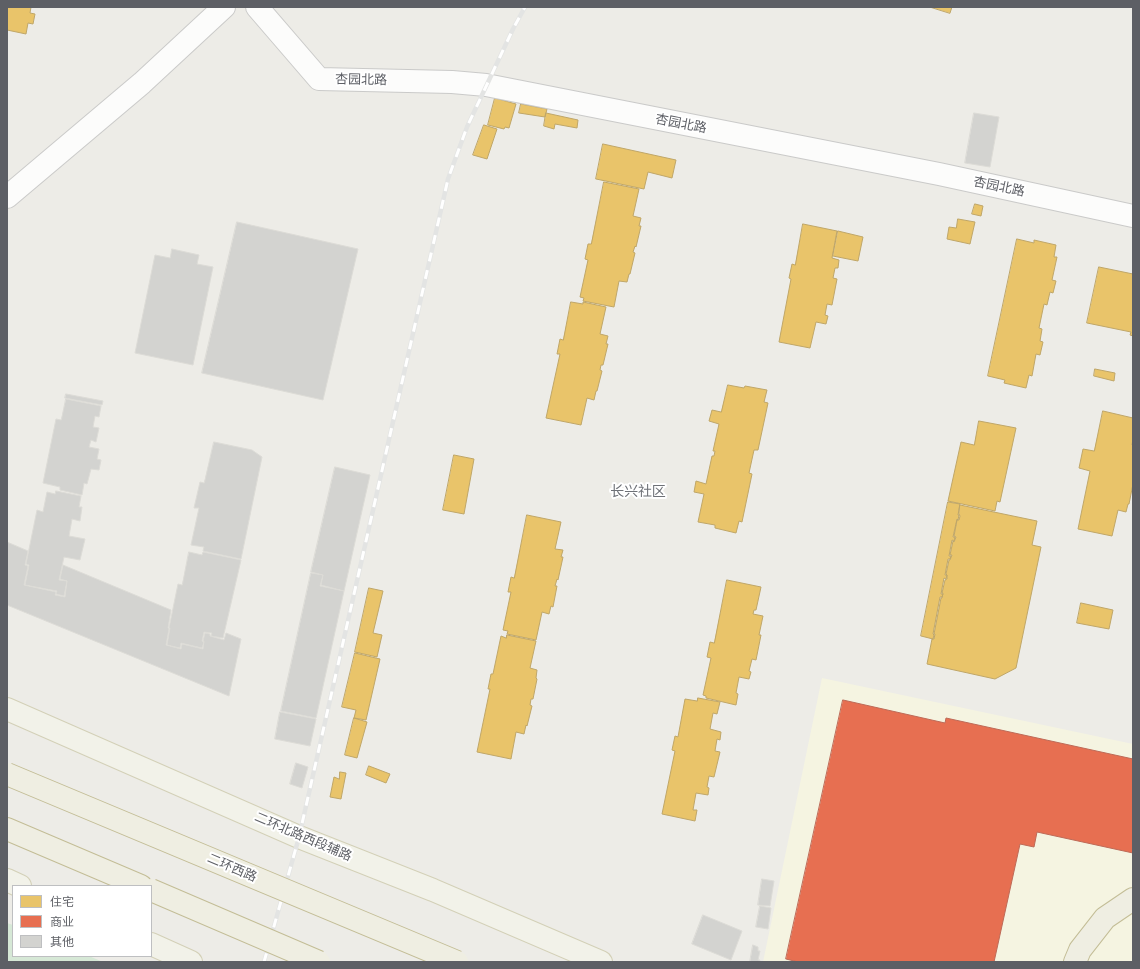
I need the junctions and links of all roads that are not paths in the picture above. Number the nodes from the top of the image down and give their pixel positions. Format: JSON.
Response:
{"nodes":[{"id":1,"x":224,"y":7,"type":"edge"},
{"id":2,"x":257,"y":7,"type":"edge"},
{"id":3,"x":7,"y":197,"type":"edge"},
{"id":4,"x":1133,"y":216,"type":"edge"},
{"id":5,"x":7,"y":709,"type":"edge"},
{"id":6,"x":7,"y":774,"type":"edge"},
{"id":7,"x":7,"y":829,"type":"edge"},
{"id":8,"x":7,"y":880,"type":"edge"},
{"id":9,"x":18,"y":885,"type":"edge"},
{"id":10,"x":139,"y":885,"type":"edge"},
{"id":11,"x":152,"y":890,"type":"edge"},
{"id":12,"x":1133,"y":899,"type":"edge"},
{"id":13,"x":152,"y":944,"type":"edge"},
{"id":14,"x":191,"y":962,"type":"edge"},
{"id":15,"x":319,"y":962,"type":"edge"},
{"id":16,"x":457,"y":962,"type":"edge"},
{"id":17,"x":601,"y":962,"type":"edge"},
{"id":18,"x":1075,"y":962,"type":"edge"}],
"edges":[{"from":1,"to":3,"type":"street"},
{"from":2,"to":4,"type":"street","name":"杏园北路"},
{"from":5,"to":17,"type":"main road","name":"二环北路西段辅路"},
{"from":6,"to":16,"type":"highway","name":"二环西路","bridge":true},
{"from":7,"to":10,"type":"highway"},
{"from":8,"to":9,"type":"main road"},
{"from":11,"to":15,"type":"highway","bridge":true},
{"from":12,"to":18,"type":"highway"},
{"from":13,"to":14,"type":"main road"}]}
